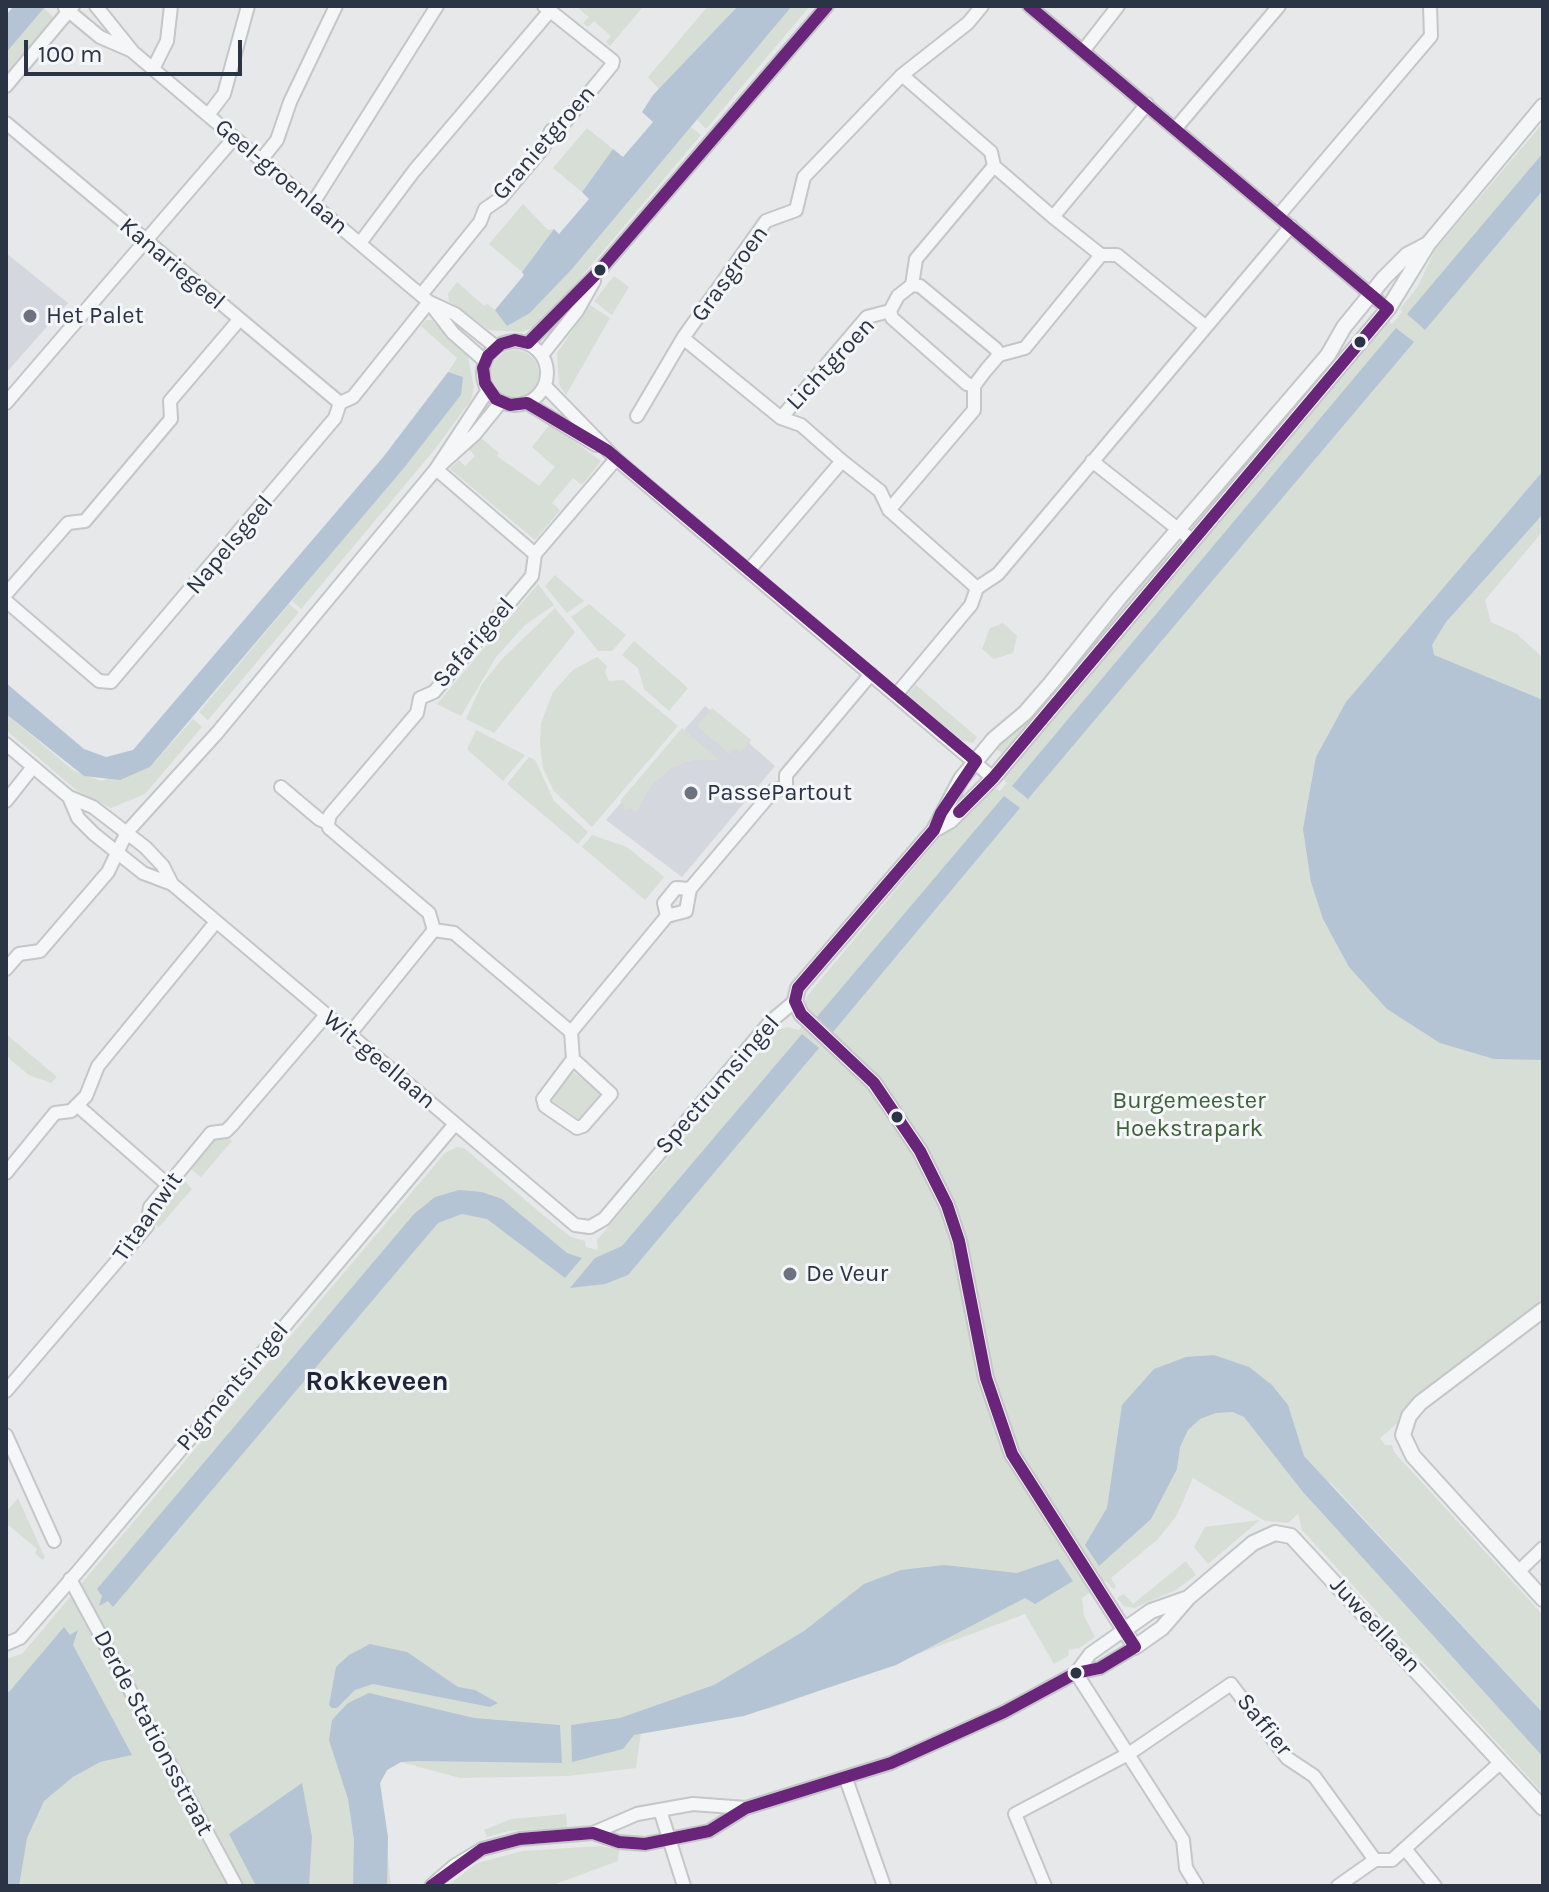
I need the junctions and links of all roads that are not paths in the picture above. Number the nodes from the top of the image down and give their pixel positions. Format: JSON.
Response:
{"nodes":[{"id":1,"x":96,"y":6,"type":"edge"},
{"id":2,"x":171,"y":6,"type":"edge"},
{"id":3,"x":248,"y":6,"type":"edge"},
{"id":4,"x":336,"y":6,"type":"edge"},
{"id":5,"x":437,"y":6,"type":"edge"},
{"id":6,"x":827,"y":6,"type":"edge"},
{"id":7,"x":982,"y":6,"type":"edge"},
{"id":8,"x":1029,"y":6,"type":"edge"},
{"id":9,"x":1118,"y":6,"type":"edge"},
{"id":10,"x":1279,"y":6,"type":"edge"},
{"id":11,"x":1430,"y":6,"type":"edge"},
{"id":12,"x":68,"y":8,"type":"edge"},
{"id":13,"x":546,"y":9,"type":"edge"},
{"id":14,"x":1083,"y":51,"type":"junction"},
{"id":15,"x":133,"y":52,"type":"junction"},
{"id":16,"x":153,"y":69,"type":"junction"},
{"id":17,"x":902,"y":75,"type":"junction"},
{"id":18,"x":6,"y":86,"type":"edge"},
{"id":19,"x":1147,"y":104,"type":"junction"},
{"id":20,"x":1543,"y":106,"type":"edge"},
{"id":21,"x":208,"y":115,"type":"junction"},
{"id":22,"x":6,"y":123,"type":"edge"},
{"id":23,"x":1176,"y":128,"type":"junction"},
{"id":24,"x":234,"y":138,"type":"junction"},
{"id":25,"x":261,"y":160,"type":"junction"},
{"id":26,"x":994,"y":166,"type":"junction"},
{"id":27,"x":313,"y":203,"type":"junction"},
{"id":28,"x":1279,"y":215,"type":"junction"},
{"id":29,"x":1053,"y":217,"type":"junction"},
{"id":30,"x":1291,"y":226,"type":"junction"},
{"id":31,"x":146,"y":242,"type":"junction"},
{"id":32,"x":360,"y":243,"type":"junction"},
{"id":33,"x":1428,"y":244,"type":"junction"},
{"id":34,"x":1101,"y":255,"type":"junction"},
{"id":35,"x":599,"y":271,"type":"junction"},
{"id":36,"x":912,"y":285,"type":"junction"},
{"id":37,"x":1371,"y":294,"type":"junction"},
{"id":38,"x":425,"y":299,"type":"junction"},
{"id":39,"x":1388,"y":309,"type":"junction"},
{"id":40,"x":890,"y":311,"type":"junction"},
{"id":41,"x":239,"y":320,"type":"junction"},
{"id":42,"x":1206,"y":327,"type":"junction"},
{"id":43,"x":683,"y":338,"type":"junction"},
{"id":44,"x":528,"y":343,"type":"junction"},
{"id":45,"x":496,"y":347,"type":"junction"},
{"id":46,"x":542,"y":355,"type":"junction"},
{"id":47,"x":999,"y":355,"type":"junction"},
{"id":48,"x":485,"y":361,"type":"junction"},
{"id":49,"x":545,"y":386,"type":"junction"},
{"id":50,"x":974,"y":386,"type":"junction"},
{"id":51,"x":488,"y":390,"type":"junction"},
{"id":52,"x":501,"y":402,"type":"junction"},
{"id":53,"x":6,"y":403,"type":"edge"},
{"id":54,"x":340,"y":403,"type":"junction"},
{"id":55,"x":527,"y":403,"type":"junction"},
{"id":56,"x":637,"y":416,"type":"dead end"},
{"id":57,"x":781,"y":418,"type":"junction"},
{"id":58,"x":612,"y":455,"type":"junction"},
{"id":59,"x":842,"y":461,"type":"junction"},
{"id":60,"x":1092,"y":461,"type":"junction"},
{"id":61,"x":436,"y":469,"type":"junction"},
{"id":62,"x":889,"y":510,"type":"junction"},
{"id":63,"x":1178,"y":530,"type":"junction"},
{"id":64,"x":1193,"y":541,"type":"junction"},
{"id":65,"x":535,"y":554,"type":"junction"},
{"id":66,"x":749,"y":570,"type":"junction"},
{"id":67,"x":977,"y":588,"type":"junction"},
{"id":68,"x":6,"y":594,"type":"edge"},
{"id":69,"x":6,"y":601,"type":"edge"},
{"id":70,"x":871,"y":674,"type":"junction"},
{"id":71,"x":896,"y":695,"type":"junction"},
{"id":72,"x":6,"y":744,"type":"edge"},
{"id":73,"x":976,"y":761,"type":"junction"},
{"id":74,"x":33,"y":767,"type":"junction"},
{"id":75,"x":993,"y":778,"type":"junction"},
{"id":76,"x":281,"y":787,"type":"dead end"},
{"id":77,"x":69,"y":797,"type":"junction"},
{"id":78,"x":6,"y":801,"type":"edge"},
{"id":79,"x":328,"y":823,"type":"junction"},
{"id":80,"x":934,"y":830,"type":"junction"},
{"id":81,"x":127,"y":832,"type":"junction"},
{"id":82,"x":118,"y":854,"type":"junction"},
{"id":83,"x":172,"y":884,"type":"junction"},
{"id":84,"x":690,"y":889,"type":"junction"},
{"id":85,"x":667,"y":916,"type":"junction"},
{"id":86,"x":216,"y":922,"type":"junction"},
{"id":87,"x":434,"y":930,"type":"junction"},
{"id":88,"x":6,"y":969,"type":"edge"},
{"id":89,"x":798,"y":1007,"type":"junction"},
{"id":90,"x":326,"y":1015,"type":"junction"},
{"id":91,"x":571,"y":1032,"type":"junction"},
{"id":92,"x":349,"y":1035,"type":"junction"},
{"id":93,"x":573,"y":1059,"type":"junction"},
{"id":94,"x":78,"y":1106,"type":"junction"},
{"id":95,"x":455,"y":1124,"type":"junction"},
{"id":96,"x":6,"y":1173,"type":"edge"},
{"id":97,"x":168,"y":1185,"type":"junction"},
{"id":98,"x":590,"y":1227,"type":"joint"},
{"id":99,"x":1543,"y":1310,"type":"edge"},
{"id":100,"x":6,"y":1391,"type":"edge"},
{"id":101,"x":6,"y":1435,"type":"edge"},
{"id":102,"x":54,"y":1541,"type":"dead end"},
{"id":103,"x":1543,"y":1548,"type":"edge"},
{"id":104,"x":1518,"y":1572,"type":"junction"},
{"id":105,"x":70,"y":1579,"type":"junction"},
{"id":106,"x":1188,"y":1598,"type":"junction"},
{"id":107,"x":1543,"y":1599,"type":"edge"},
{"id":108,"x":1124,"y":1630,"type":"junction"},
{"id":109,"x":6,"y":1644,"type":"edge"},
{"id":110,"x":1135,"y":1647,"type":"junction"},
{"id":111,"x":1076,"y":1673,"type":"junction"},
{"id":112,"x":1130,"y":1753,"type":"junction"},
{"id":113,"x":1501,"y":1762,"type":"junction"},
{"id":114,"x":846,"y":1779,"type":"junction"},
{"id":115,"x":746,"y":1808,"type":"junction"},
{"id":116,"x":1543,"y":1808,"type":"edge"},
{"id":117,"x":660,"y":1810,"type":"junction"},
{"id":118,"x":593,"y":1833,"type":"junction"},
{"id":119,"x":668,"y":1842,"type":"junction"},
{"id":120,"x":1406,"y":1850,"type":"junction"},
{"id":121,"x":1375,"y":1860,"type":"junction"},
{"id":122,"x":236,"y":1886,"type":"edge"},
{"id":123,"x":431,"y":1886,"type":"edge"},
{"id":124,"x":684,"y":1886,"type":"edge"},
{"id":125,"x":884,"y":1886,"type":"edge"},
{"id":126,"x":1045,"y":1886,"type":"edge"},
{"id":127,"x":1197,"y":1886,"type":"edge"},
{"id":128,"x":1338,"y":1886,"type":"edge"},
{"id":129,"x":1435,"y":1886,"type":"edge"}],
"edges":[{"from":1,"to":15,"type":"street","name":"Geel-groenlaan"},
{"from":2,"to":16,"type":"street"},
{"from":3,"to":21,"type":"street"},
{"from":4,"to":25,"type":"street"},
{"from":5,"to":27,"type":"street"},
{"from":6,"to":35,"type":"street"},
{"from":7,"to":17,"type":"street","name":"Grasgroen"},
{"from":8,"to":14,"type":"street"},
{"from":9,"to":14,"type":"street"},
{"from":10,"to":23,"type":"street"},
{"from":11,"to":28,"type":"street"},
{"from":12,"to":15,"type":"street","name":"Geel-groenlaan"},
{"from":12,"to":18,"type":"street"},
{"from":13,"to":32,"type":"street"},
{"from":13,"to":38,"type":"street","name":"Granietgroen"},
{"from":14,"to":19,"type":"street"},
{"from":15,"to":16,"type":"street","name":"Geel-groenlaan"},
{"from":16,"to":21,"type":"street","name":"Geel-groenlaan"},
{"from":17,"to":26,"type":"street"},
{"from":17,"to":43,"type":"street","name":"Grasgroen"},
{"from":19,"to":23,"type":"street"},
{"from":19,"to":29,"type":"street"},
{"from":20,"to":33,"type":"street","name":"Spectrumsingel"},
{"from":21,"to":24,"type":"street","name":"Geel-groenlaan"},
{"from":22,"to":31,"type":"street","name":"Kanariegeel"},
{"from":23,"to":28,"type":"street"},
{"from":24,"to":25,"type":"street","name":"Geel-groenlaan"},
{"from":24,"to":31,"type":"street"},
{"from":25,"to":27,"type":"street","name":"Geel-groenlaan"},
{"from":26,"to":29,"type":"street"},
{"from":26,"to":36,"type":"street","name":"Lichtgroen"},
{"from":27,"to":32,"type":"street","name":"Geel-groenlaan"},
{"from":28,"to":30,"type":"street"},
{"from":29,"to":34,"type":"street"},
{"from":30,"to":37,"type":"street"},
{"from":30,"to":42,"type":"street"},
{"from":31,"to":41,"type":"street","name":"Kanariegeel"},
{"from":31,"to":53,"type":"street"},
{"from":32,"to":38,"type":"street","name":"Geel-groenlaan"},
{"from":33,"to":37,"type":"street","name":"Spectrumsingel"},
{"from":33,"to":39,"type":"street","name":"Spectrumsingel"},
{"from":34,"to":42,"type":"street"},
{"from":34,"to":47,"type":"street"},
{"from":35,"to":44,"type":"street"},
{"from":35,"to":46,"type":"street"},
{"from":36,"to":40,"type":"street","name":"Lichtgroen"},
{"from":36,"to":47,"type":"street"},
{"from":37,"to":39,"type":"street"},
{"from":37,"to":63,"type":"street","name":"Spectrumsingel"},
{"from":38,"to":45,"type":"street","name":"Geel-groenlaan"},
{"from":38,"to":48,"type":"street","name":"Geel-groenlaan"},
{"from":38,"to":54,"type":"street","name":"Napelsgeel"},
{"from":39,"to":64,"type":"street","name":"Spectrumsingel"},
{"from":40,"to":50,"type":"street"},
{"from":40,"to":57,"type":"street","name":"Lichtgroen"},
{"from":41,"to":54,"type":"street","name":"Kanariegeel"},
{"from":41,"to":68,"type":"street"},
{"from":42,"to":60,"type":"street"},
{"from":43,"to":56,"type":"street","name":"Grasgroen"},
{"from":43,"to":57,"type":"street","name":"Grasgroen"},
{"from":44,"to":45,"type":"street"},
{"from":44,"to":46,"type":"street"},
{"from":45,"to":48,"type":"street"},
{"from":46,"to":49,"type":"street"},
{"from":47,"to":50,"type":"street"},
{"from":48,"to":51,"type":"street"},
{"from":49,"to":55,"type":"street"},
{"from":49,"to":58,"type":"street"},
{"from":50,"to":62,"type":"street"},
{"from":51,"to":52,"type":"street"},
{"from":51,"to":61,"type":"street"},
{"from":52,"to":55,"type":"street"},
{"from":52,"to":61,"type":"street"},
{"from":54,"to":69,"type":"street","name":"Napelsgeel"},
{"from":55,"to":58,"type":"street"},
{"from":57,"to":59,"type":"street","name":"Grasgroen"},
{"from":58,"to":65,"type":"street","name":"Safarigeel"},
{"from":58,"to":66,"type":"street"},
{"from":59,"to":62,"type":"street","name":"Grasgroen"},
{"from":59,"to":66,"type":"street"},
{"from":60,"to":63,"type":"street"},
{"from":60,"to":67,"type":"street"},
{"from":61,"to":65,"type":"street"},
{"from":61,"to":81,"type":"street"},
{"from":62,"to":67,"type":"street","name":"Grasgroen"},
{"from":63,"to":64,"type":"street"},
{"from":63,"to":73,"type":"street","name":"Spectrumsingel"},
{"from":64,"to":75,"type":"street","name":"Spectrumsingel"},
{"from":65,"to":79,"type":"street","name":"Safarigeel"},
{"from":66,"to":70,"type":"street"},
{"from":67,"to":71,"type":"street"},
{"from":70,"to":71,"type":"street"},
{"from":70,"to":84,"type":"street"},
{"from":71,"to":73,"type":"street"},
{"from":72,"to":74,"type":"street","name":"Wit-geellaan"},
{"from":73,"to":75,"type":"street"},
{"from":73,"to":80,"type":"street","name":"Spectrumsingel"},
{"from":74,"to":77,"type":"street","name":"Wit-geellaan"},
{"from":74,"to":78,"type":"street"},
{"from":75,"to":80,"type":"street","name":"Spectrumsingel"},
{"from":76,"to":79,"type":"street"},
{"from":77,"to":81,"type":"street","name":"Wit-geellaan"},
{"from":77,"to":82,"type":"street","name":"Wit-geellaan"},
{"from":79,"to":87,"type":"street"},
{"from":80,"to":89,"type":"street","name":"Spectrumsingel"},
{"from":81,"to":82,"type":"street"},
{"from":81,"to":83,"type":"street","name":"Wit-geellaan"},
{"from":82,"to":83,"type":"street","name":"Wit-geellaan"},
{"from":82,"to":88,"type":"street"},
{"from":83,"to":86,"type":"street","name":"Wit-geellaan"},
{"from":84,"to":85,"type":"street"},
{"from":84,"to":85,"type":"street"},
{"from":85,"to":91,"type":"street"},
{"from":86,"to":90,"type":"street","name":"Wit-geellaan"},
{"from":86,"to":94,"type":"street"},
{"from":87,"to":91,"type":"street"},
{"from":87,"to":92,"type":"street"},
{"from":89,"to":98,"type":"street","name":"Spectrumsingel"},
{"from":89,"to":108,"type":"street"},
{"from":90,"to":92,"type":"street","name":"Wit-geellaan"},
{"from":90,"to":97,"type":"street","name":"Titaanwit"},
{"from":91,"to":93,"type":"street"},
{"from":92,"to":95,"type":"street","name":"Wit-geellaan"},
{"from":93,"to":93,"type":"street"},
{"from":94,"to":96,"type":"street"},
{"from":94,"to":97,"type":"street"},
{"from":95,"to":98,"type":"street","name":"Wit-geellaan"},
{"from":95,"to":105,"type":"street","name":"Pigmentsingel"},
{"from":97,"to":100,"type":"street","name":"Titaanwit"},
{"from":99,"to":104,"type":"street"},
{"from":101,"to":102,"type":"street"},
{"from":103,"to":104,"type":"street"},
{"from":104,"to":107,"type":"street"},
{"from":105,"to":109,"type":"street","name":"Pigmentsingel"},
{"from":105,"to":122,"type":"street","name":"Derde Stationsstraat"},
{"from":106,"to":108,"type":"street","name":"Juweellaan"},
{"from":106,"to":110,"type":"street","name":"Juweellaan"},
{"from":106,"to":113,"type":"street","name":"Juweellaan"},
{"from":108,"to":110,"type":"street"},
{"from":108,"to":111,"type":"street","name":"Juweellaan"},
{"from":110,"to":111,"type":"street","name":"Juweellaan"},
{"from":111,"to":112,"type":"street"},
{"from":111,"to":114,"type":"street","name":"Juweellaan"},
{"from":112,"to":121,"type":"street","name":"Saffier"},
{"from":112,"to":126,"type":"street"},
{"from":112,"to":127,"type":"street"},
{"from":113,"to":116,"type":"street","name":"Juweellaan"},
{"from":113,"to":120,"type":"street"},
{"from":114,"to":115,"type":"street","name":"Juweellaan"},
{"from":114,"to":125,"type":"street"},
{"from":115,"to":117,"type":"street","name":"Juweellaan"},
{"from":115,"to":119,"type":"street","name":"Juweellaan"},
{"from":117,"to":118,"type":"street","name":"Juweellaan"},
{"from":117,"to":119,"type":"street"},
{"from":118,"to":119,"type":"street","name":"Juweellaan"},
{"from":118,"to":123,"type":"street","name":"Juweellaan"},
{"from":119,"to":124,"type":"street"},
{"from":120,"to":121,"type":"street"},
{"from":120,"to":129,"type":"street"},
{"from":121,"to":128,"type":"street"}]}
